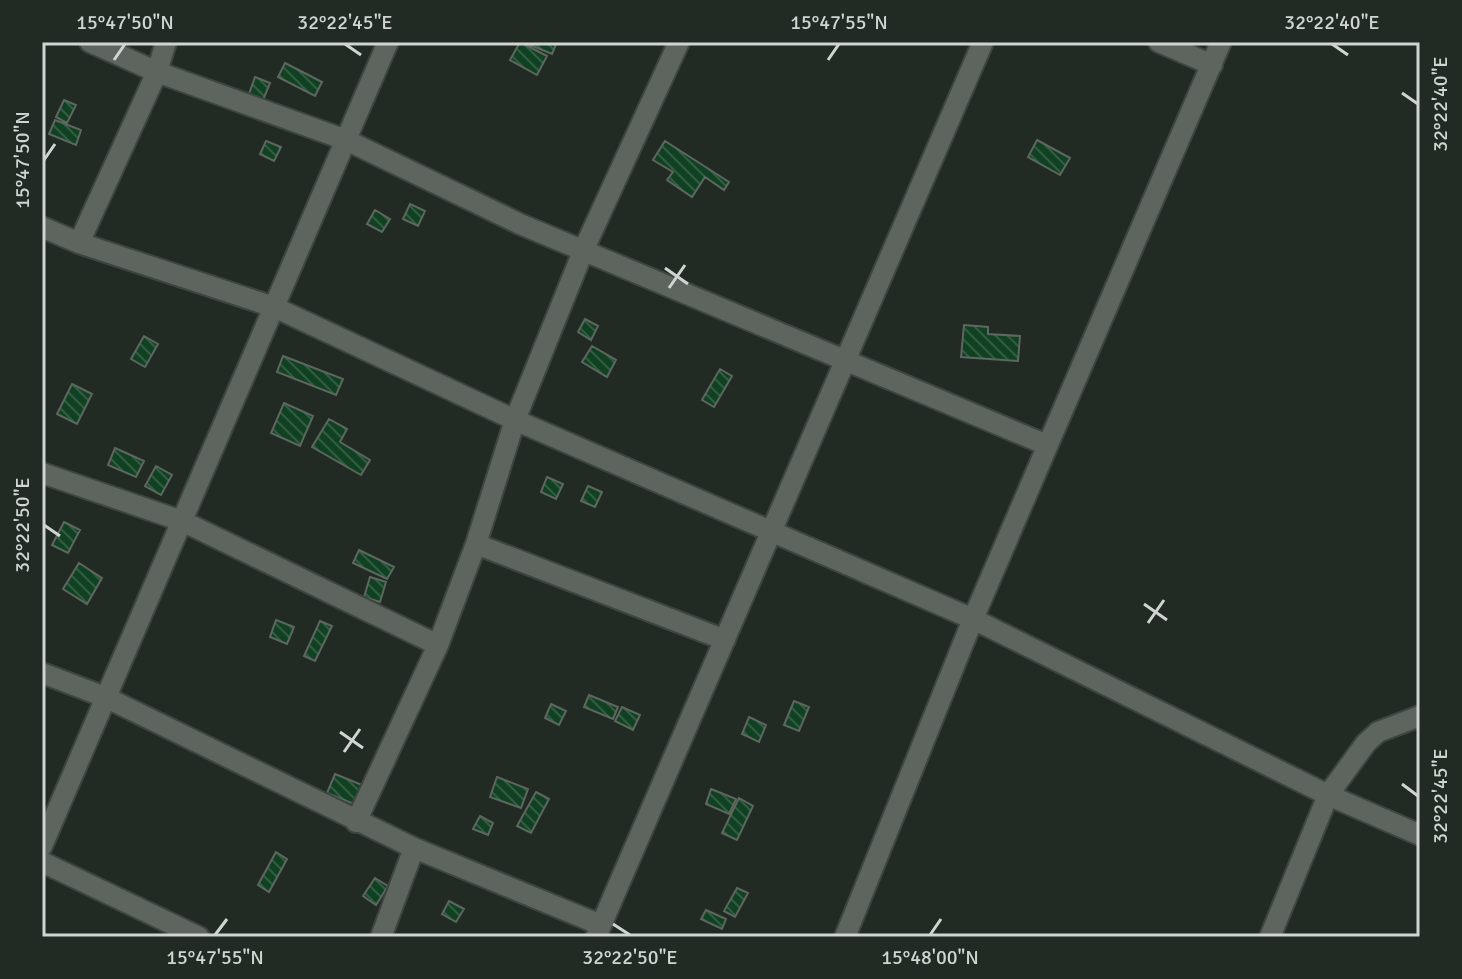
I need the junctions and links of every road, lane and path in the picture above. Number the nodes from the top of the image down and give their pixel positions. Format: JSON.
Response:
{"nodes":[{"id":1,"x":90,"y":42,"type":"edge"},
{"id":2,"x":166,"y":42,"type":"edge"},
{"id":3,"x":388,"y":42,"type":"edge"},
{"id":4,"x":679,"y":42,"type":"edge"},
{"id":5,"x":983,"y":42,"type":"edge"},
{"id":6,"x":1159,"y":42,"type":"edge"},
{"id":7,"x":1221,"y":42,"type":"edge"},
{"id":8,"x":1212,"y":65,"type":"junction"},
{"id":9,"x":157,"y":72,"type":"junction"},
{"id":10,"x":346,"y":140,"type":"junction"},
{"id":11,"x":42,"y":227,"type":"edge"},
{"id":12,"x":79,"y":243,"type":"junction"},
{"id":13,"x":584,"y":249,"type":"junction"},
{"id":14,"x":274,"y":307,"type":"junction"},
{"id":15,"x":846,"y":359,"type":"junction"},
{"id":16,"x":515,"y":420,"type":"junction"},
{"id":17,"x":1047,"y":445,"type":"junction"},
{"id":18,"x":42,"y":473,"type":"edge"},
{"id":19,"x":182,"y":521,"type":"junction"},
{"id":20,"x":771,"y":533,"type":"junction"},
{"id":21,"x":476,"y":544,"type":"junction"},
{"id":22,"x":973,"y":619,"type":"junction"},
{"id":23,"x":725,"y":640,"type":"junction"},
{"id":24,"x":438,"y":645,"type":"junction"},
{"id":25,"x":42,"y":673,"type":"edge"},
{"id":26,"x":105,"y":697,"type":"junction"},
{"id":27,"x":1420,"y":716,"type":"edge"},
{"id":28,"x":1328,"y":795,"type":"junction"},
{"id":29,"x":356,"y":822,"type":"junction"},
{"id":30,"x":1420,"y":835,"type":"edge"},
{"id":31,"x":42,"y":846,"type":"edge"},
{"id":32,"x":414,"y":848,"type":"junction"},
{"id":33,"x":42,"y":862,"type":"edge"},
{"id":34,"x":599,"y":931,"type":"edge"},
{"id":35,"x":199,"y":937,"type":"edge"},
{"id":36,"x":381,"y":937,"type":"edge"},
{"id":37,"x":845,"y":937,"type":"edge"},
{"id":38,"x":1270,"y":937,"type":"edge"}],
"edges":[{"from":1,"to":9,"type":"street"},
{"from":2,"to":9,"type":"street"},
{"from":3,"to":10,"type":"street"},
{"from":4,"to":13,"type":"street"},
{"from":5,"to":15,"type":"street"},
{"from":6,"to":8,"type":"street"},
{"from":7,"to":8,"type":"street"},
{"from":8,"to":17,"type":"street"},
{"from":9,"to":10,"type":"street"},
{"from":9,"to":12,"type":"street"},
{"from":10,"to":13,"type":"street"},
{"from":10,"to":14,"type":"street"},
{"from":11,"to":12,"type":"street"},
{"from":12,"to":14,"type":"street"},
{"from":13,"to":15,"type":"street"},
{"from":13,"to":16,"type":"street"},
{"from":14,"to":16,"type":"street"},
{"from":14,"to":19,"type":"street"},
{"from":15,"to":17,"type":"street"},
{"from":15,"to":20,"type":"street"},
{"from":16,"to":20,"type":"street"},
{"from":16,"to":21,"type":"street"},
{"from":17,"to":22,"type":"street"},
{"from":18,"to":19,"type":"street"},
{"from":19,"to":24,"type":"street"},
{"from":19,"to":26,"type":"street"},
{"from":20,"to":22,"type":"street"},
{"from":20,"to":23,"type":"street"},
{"from":21,"to":23,"type":"street"},
{"from":21,"to":24,"type":"street"},
{"from":22,"to":28,"type":"street"},
{"from":22,"to":37,"type":"street"},
{"from":23,"to":34,"type":"street"},
{"from":24,"to":29,"type":"street"},
{"from":25,"to":26,"type":"street"},
{"from":26,"to":29,"type":"street"},
{"from":26,"to":31,"type":"street"},
{"from":27,"to":28,"type":"street"},
{"from":28,"to":30,"type":"street"},
{"from":28,"to":38,"type":"street"},
{"from":29,"to":32,"type":"street"},
{"from":32,"to":34,"type":"street"},
{"from":32,"to":36,"type":"street"},
{"from":33,"to":35,"type":"street"}]}
